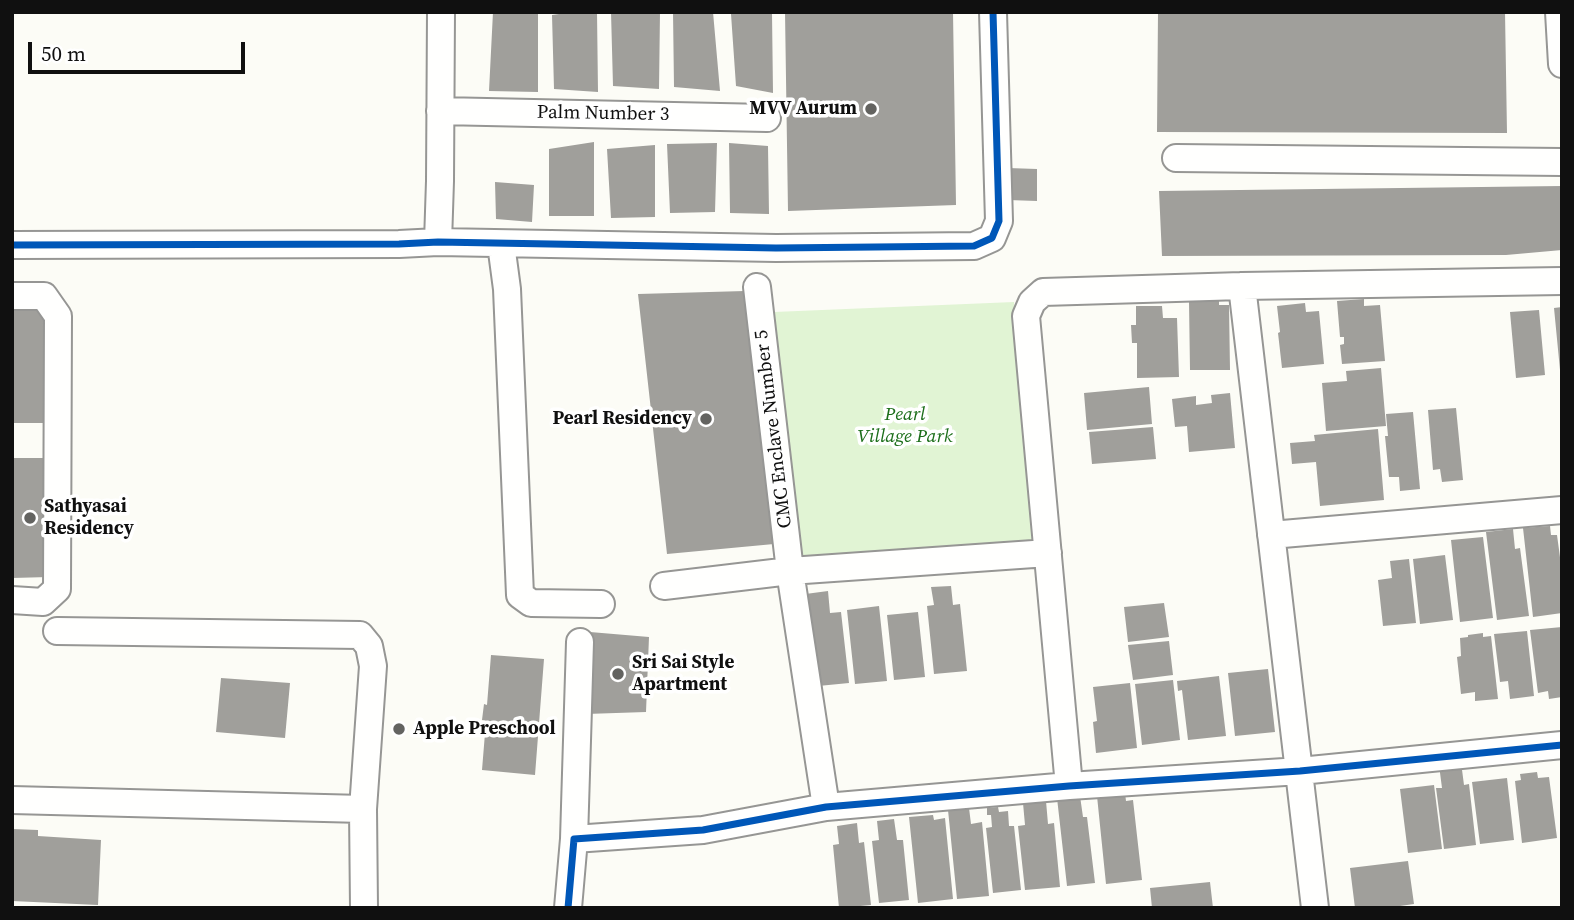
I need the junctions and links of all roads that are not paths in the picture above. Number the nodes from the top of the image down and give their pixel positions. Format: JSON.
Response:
{"nodes":[{"id":1,"x":440,"y":12,"type":"edge"},
{"id":2,"x":993,"y":12,"type":"edge"},
{"id":3,"x":1559,"y":12,"type":"edge"},
{"id":4,"x":1562,"y":64,"type":"edge"},
{"id":5,"x":440,"y":111,"type":"junction"},
{"id":6,"x":767,"y":118,"type":"dead end"},
{"id":7,"x":1176,"y":158,"type":"dead end"},
{"id":8,"x":1562,"y":162,"type":"edge"},
{"id":9,"x":438,"y":242,"type":"junction"},
{"id":10,"x":501,"y":244,"type":"junction"},
{"id":11,"x":12,"y":245,"type":"edge"},
{"id":12,"x":1562,"y":281,"type":"edge"},
{"id":13,"x":1242,"y":286,"type":"junction"},
{"id":14,"x":757,"y":287,"type":"dead end"},
{"id":15,"x":12,"y":296,"type":"edge"},
{"id":16,"x":1562,"y":510,"type":"edge"},
{"id":17,"x":1271,"y":535,"type":"junction"},
{"id":18,"x":1048,"y":553,"type":"junction"},
{"id":19,"x":790,"y":571,"type":"junction"},
{"id":20,"x":664,"y":586,"type":"dead end"},
{"id":21,"x":12,"y":600,"type":"edge"},
{"id":22,"x":601,"y":604,"type":"dead end"},
{"id":23,"x":57,"y":631,"type":"dead end"},
{"id":24,"x":580,"y":642,"type":"dead end"},
{"id":25,"x":1562,"y":745,"type":"edge"},
{"id":26,"x":1300,"y":771,"type":"junction"},
{"id":27,"x":1069,"y":786,"type":"junction"},
{"id":28,"x":12,"y":800,"type":"edge"},
{"id":29,"x":826,"y":807,"type":"junction"},
{"id":30,"x":363,"y":809,"type":"junction"},
{"id":31,"x":574,"y":839,"type":"junction"},
{"id":32,"x":364,"y":908,"type":"edge"},
{"id":33,"x":568,"y":908,"type":"edge"},
{"id":34,"x":1315,"y":908,"type":"edge"}],
"edges":[{"from":1,"to":5,"type":"street"},
{"from":2,"to":10,"type":"street"},
{"from":3,"to":4,"type":"street"},
{"from":5,"to":6,"type":"street","name":"Palm Number 3"},
{"from":5,"to":9,"type":"street"},
{"from":7,"to":8,"type":"street"},
{"from":9,"to":10,"type":"street"},
{"from":9,"to":11,"type":"street"},
{"from":10,"to":22,"type":"street"},
{"from":12,"to":13,"type":"street"},
{"from":13,"to":17,"type":"street"},
{"from":13,"to":18,"type":"street"},
{"from":14,"to":19,"type":"street","name":"CMC Enclave Number 5"},
{"from":15,"to":21,"type":"street"},
{"from":16,"to":17,"type":"street"},
{"from":17,"to":26,"type":"street"},
{"from":18,"to":19,"type":"street"},
{"from":18,"to":27,"type":"street"},
{"from":19,"to":20,"type":"street"},
{"from":19,"to":29,"type":"street","name":"CMC Enclave Number 5"},
{"from":23,"to":30,"type":"street"},
{"from":24,"to":31,"type":"street"},
{"from":25,"to":26,"type":"street"},
{"from":26,"to":27,"type":"street"},
{"from":26,"to":34,"type":"street"},
{"from":27,"to":29,"type":"street"},
{"from":28,"to":30,"type":"street"},
{"from":29,"to":31,"type":"street"},
{"from":30,"to":32,"type":"street"},
{"from":31,"to":33,"type":"street"}]}
